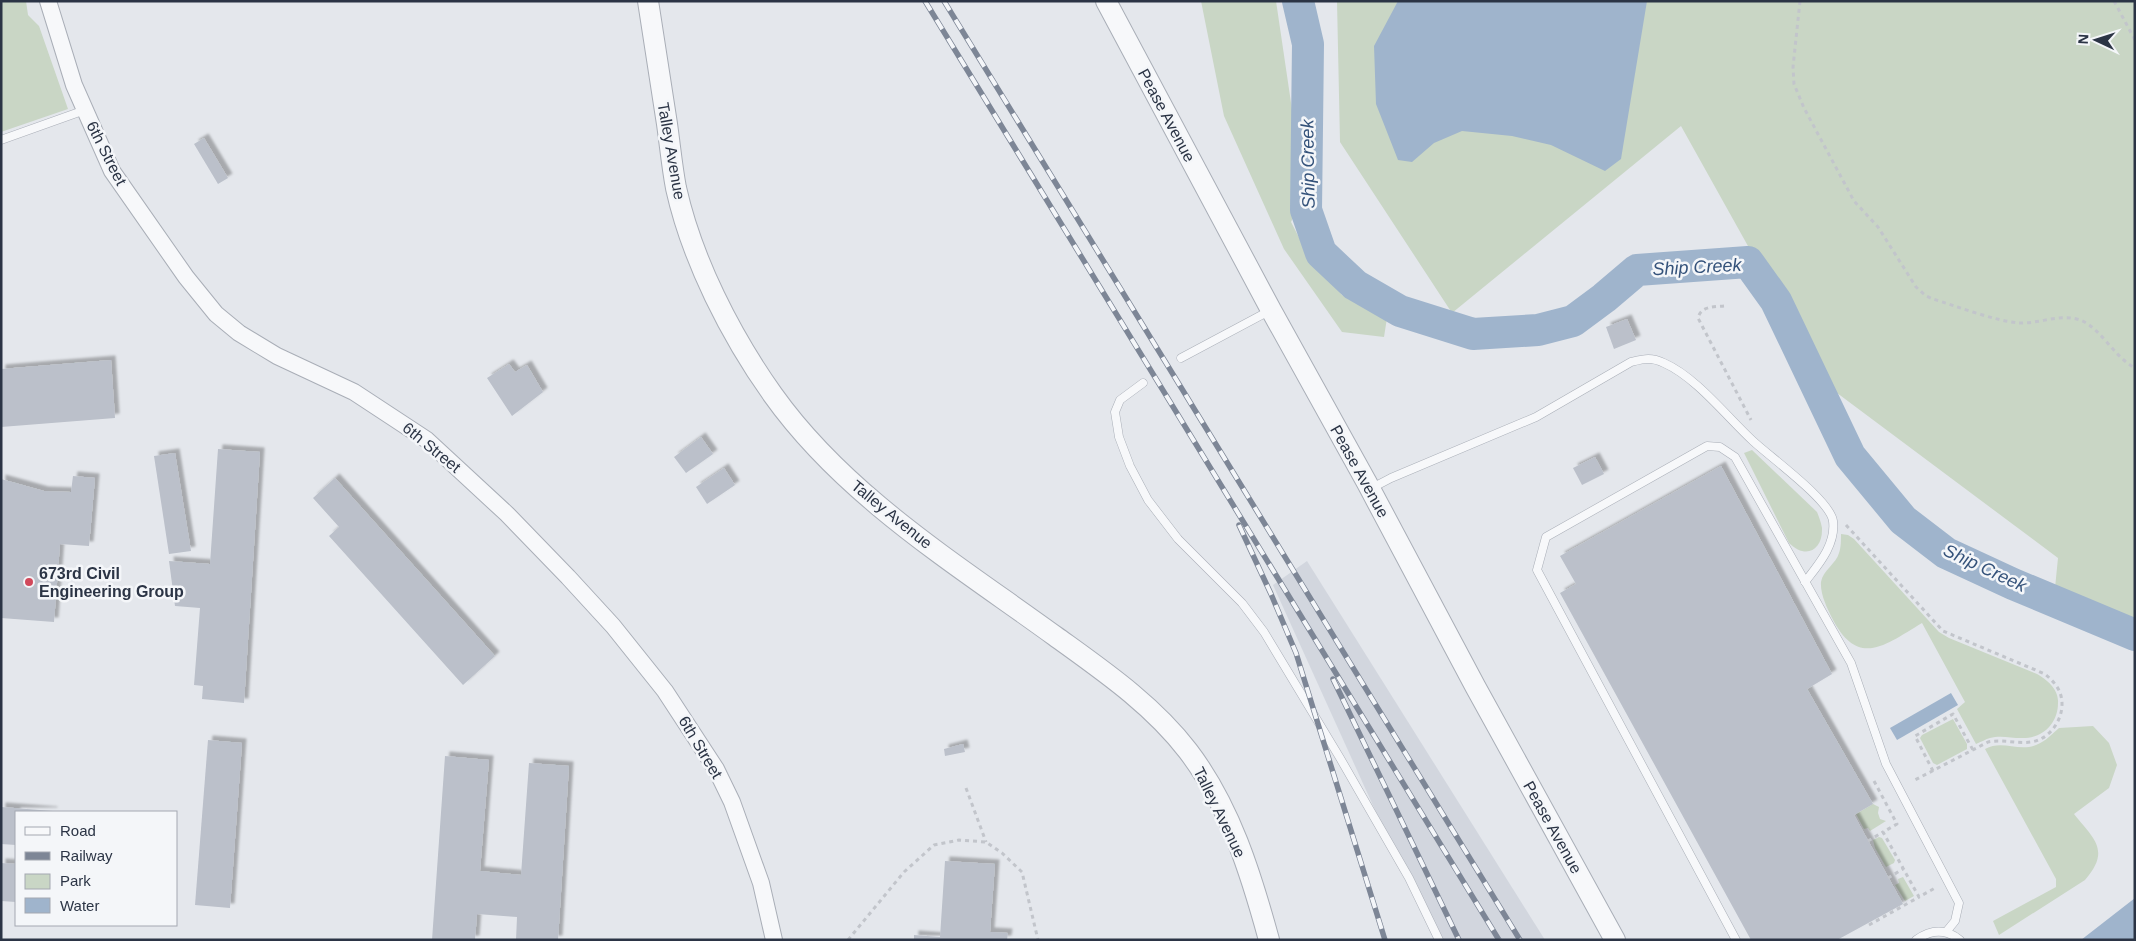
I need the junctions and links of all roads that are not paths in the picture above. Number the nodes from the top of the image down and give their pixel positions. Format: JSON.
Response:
{"nodes":[{"id":1,"x":48,"y":1,"type":"edge"},
{"id":2,"x":648,"y":1,"type":"edge"},
{"id":3,"x":1106,"y":1,"type":"edge"},
{"id":4,"x":85,"y":110,"type":"junction"},
{"id":5,"x":1,"y":140,"type":"edge"},
{"id":6,"x":1270,"y":310,"type":"junction"},
{"id":7,"x":1180,"y":358,"type":"dead end"},
{"id":8,"x":1143,"y":383,"type":"dead end"},
{"id":9,"x":1370,"y":489,"type":"junction"},
{"id":10,"x":1805,"y":582,"type":"junction"},
{"id":11,"x":1946,"y":932,"type":"junction"},
{"id":12,"x":774,"y":940,"type":"edge"},
{"id":13,"x":1269,"y":940,"type":"edge"},
{"id":14,"x":1439,"y":940,"type":"edge"},
{"id":15,"x":1615,"y":940,"type":"edge"},
{"id":16,"x":1736,"y":940,"type":"edge"},
{"id":17,"x":1916,"y":940,"type":"edge"},
{"id":18,"x":1960,"y":940,"type":"edge"}],
"edges":[{"from":1,"to":4,"type":"street","name":"6th Street"},
{"from":2,"to":13,"type":"street","name":"Talley Avenue"},
{"from":3,"to":6,"type":"street","name":"Pease Avenue"},
{"from":4,"to":5,"type":"lane"},
{"from":4,"to":12,"type":"street","name":"6th Street"},
{"from":6,"to":7,"type":"lane"},
{"from":6,"to":9,"type":"street","name":"Pease Avenue"},
{"from":8,"to":14,"type":"lane"},
{"from":9,"to":10,"type":"lane"},
{"from":9,"to":15,"type":"street","name":"Pease Avenue"},
{"from":10,"to":11,"type":"lane"},
{"from":10,"to":16,"type":"lane"},
{"from":11,"to":17,"type":"lane"},
{"from":11,"to":18,"type":"lane"}]}
